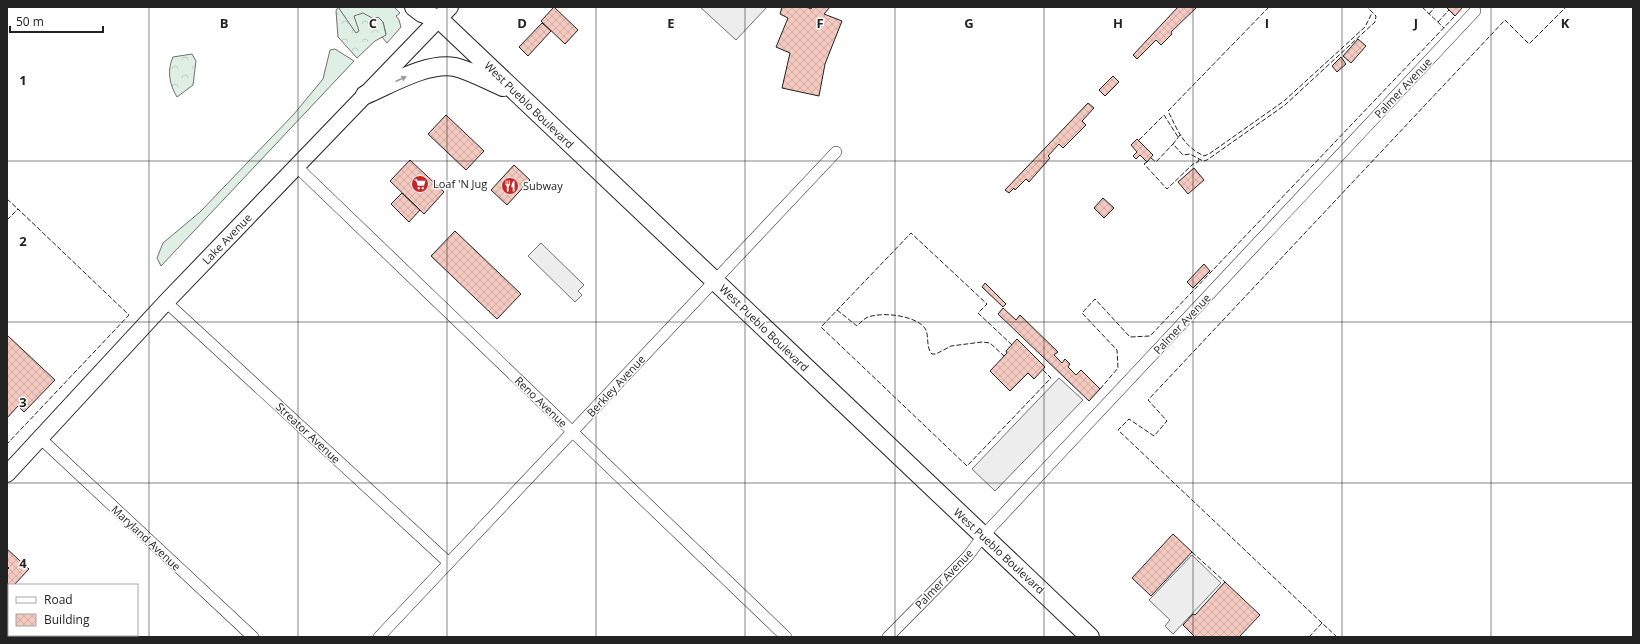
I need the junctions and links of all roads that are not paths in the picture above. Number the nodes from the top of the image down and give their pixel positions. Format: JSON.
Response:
{"nodes":[{"id":1,"x":414,"y":7,"type":"edge"},
{"id":2,"x":441,"y":11,"type":"edge"},
{"id":3,"x":1475,"y":11,"type":"dead end"},
{"id":4,"x":515,"y":93,"type":"junction"},
{"id":5,"x":365,"y":95,"type":"junction"},
{"id":6,"x":836,"y":152,"type":"dead end"},
{"id":7,"x":296,"y":167,"type":"junction"},
{"id":8,"x":715,"y":281,"type":"junction"},
{"id":9,"x":166,"y":302,"type":"junction"},
{"id":10,"x":573,"y":432,"type":"junction"},
{"id":11,"x":40,"y":438,"type":"junction"},
{"id":12,"x":7,"y":474,"type":"edge"},
{"id":13,"x":983,"y":536,"type":"junction"},
{"id":14,"x":449,"y":563,"type":"junction"},
{"id":15,"x":253,"y":637,"type":"edge"},
{"id":16,"x":380,"y":637,"type":"edge"},
{"id":17,"x":786,"y":637,"type":"edge"},
{"id":18,"x":888,"y":637,"type":"edge"},
{"id":19,"x":1090,"y":637,"type":"edge"}],
"edges":[{"from":1,"to":2,"type":"main road","name":"West Pueblo Boulevard"},
{"from":2,"to":4,"type":"main road","name":"West Pueblo Boulevard"},
{"from":2,"to":5,"type":"main road","name":"Lake Avenue"},
{"from":3,"to":13,"type":"street","name":"Palmer Avenue"},
{"from":5,"to":4,"type":"main road","one_way":true},
{"from":4,"to":8,"type":"main road","name":"West Pueblo Boulevard"},
{"from":5,"to":7,"type":"main road","name":"Lake Avenue"},
{"from":6,"to":8,"type":"street","name":"Berkley Avenue"},
{"from":7,"to":9,"type":"main road","name":"Lake Avenue"},
{"from":7,"to":10,"type":"street","name":"Reno Avenue"},
{"from":8,"to":10,"type":"street","name":"Berkley Avenue"},
{"from":8,"to":13,"type":"main road","name":"West Pueblo Boulevard"},
{"from":9,"to":11,"type":"main road","name":"Lake Avenue"},
{"from":9,"to":14,"type":"street","name":"Streator Avenue"},
{"from":10,"to":14,"type":"street","name":"Berkley Avenue"},
{"from":10,"to":17,"type":"street","name":"Reno Avenue"},
{"from":11,"to":12,"type":"main road","name":"Lake Avenue"},
{"from":11,"to":15,"type":"street","name":"Maryland Avenue"},
{"from":13,"to":18,"type":"street","name":"Palmer Avenue"},
{"from":13,"to":19,"type":"main road","name":"West Pueblo Boulevard"},
{"from":14,"to":16,"type":"street","name":"Berkley Avenue"}]}
